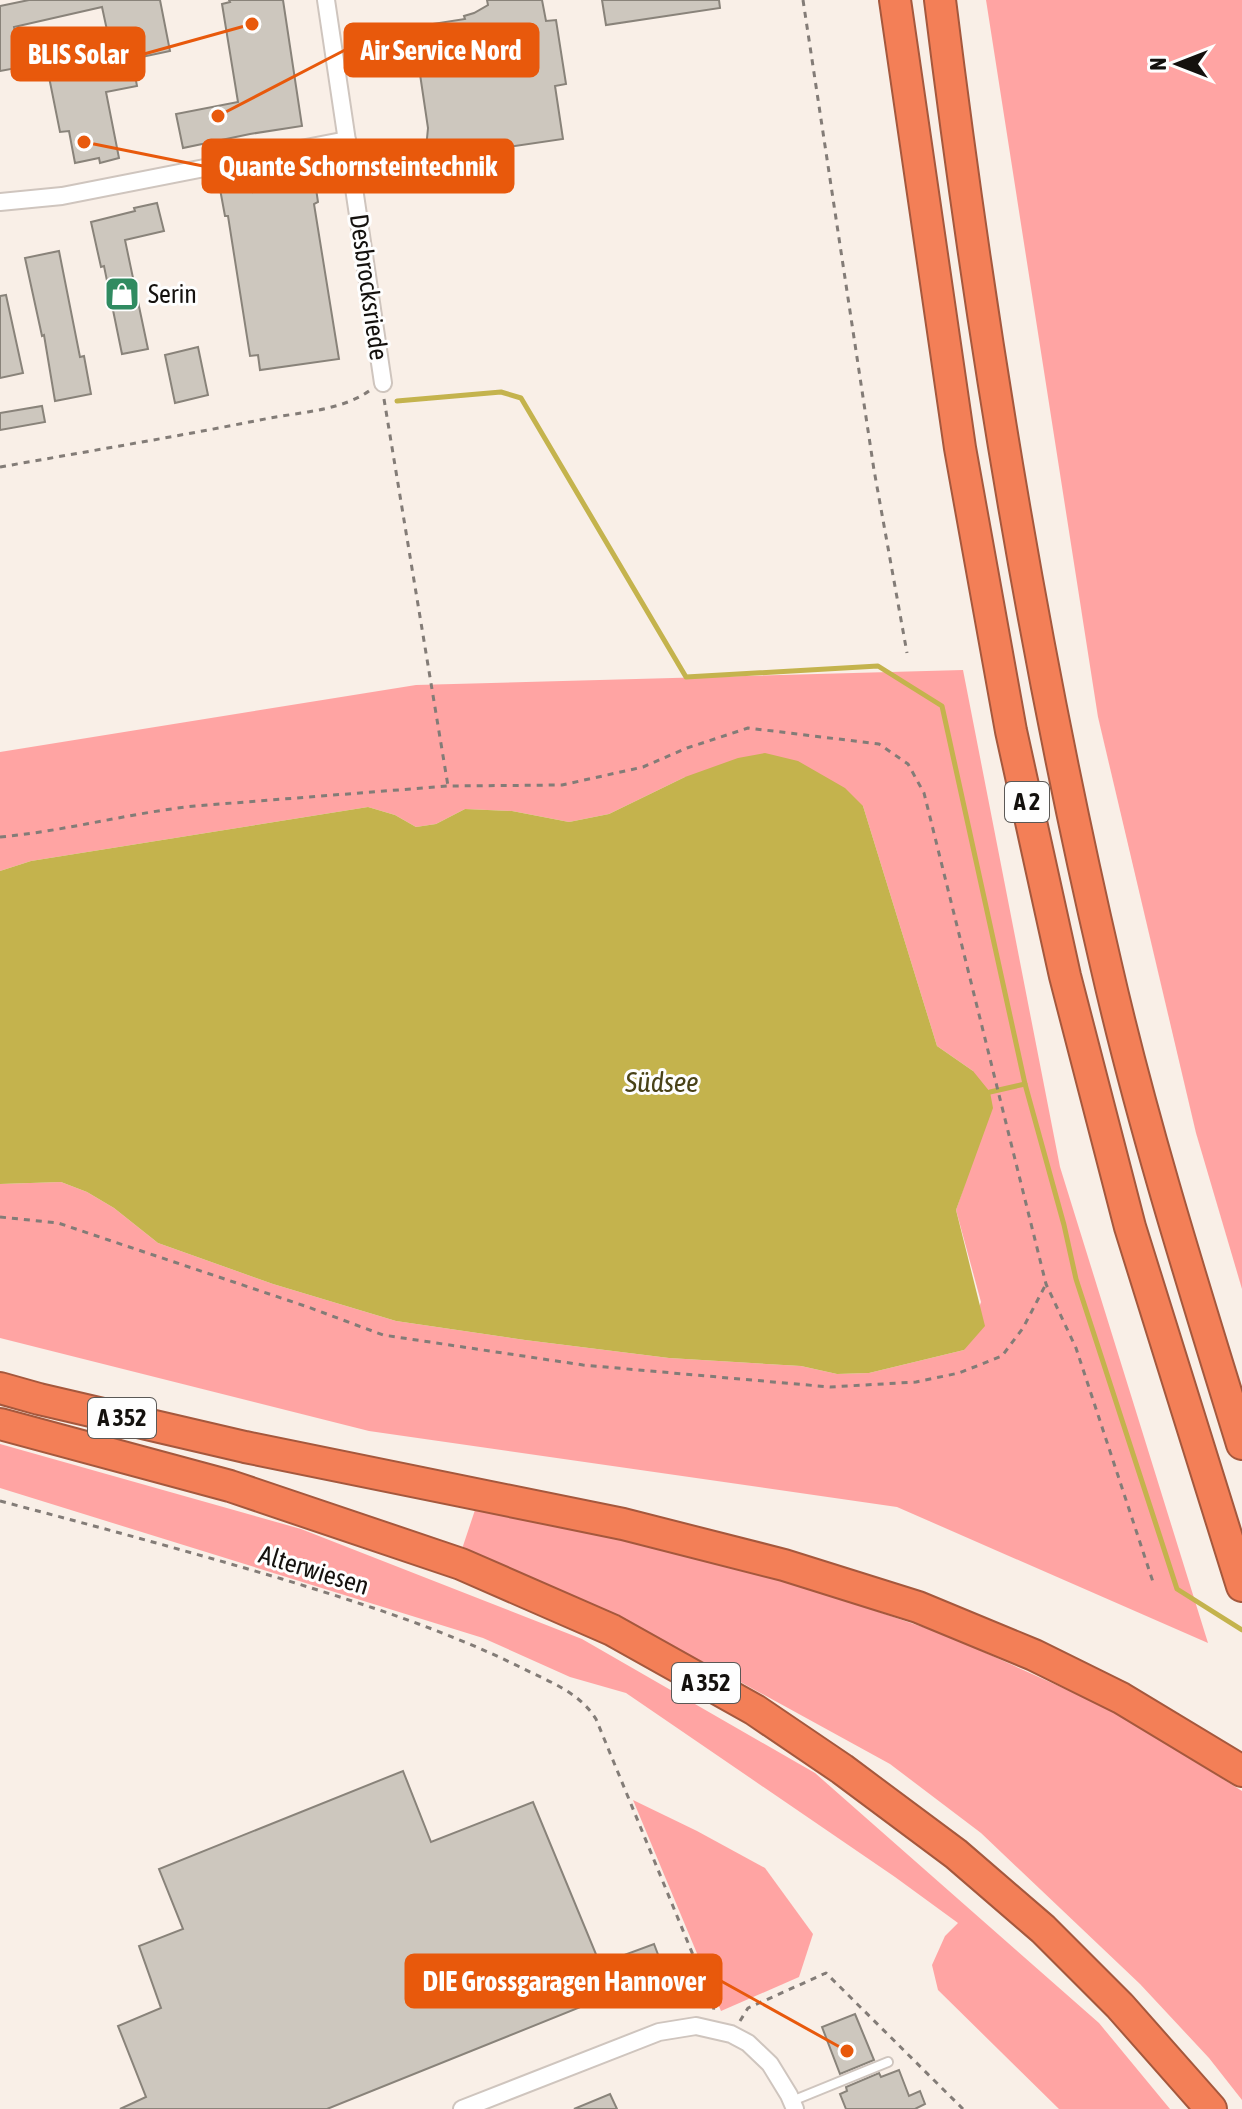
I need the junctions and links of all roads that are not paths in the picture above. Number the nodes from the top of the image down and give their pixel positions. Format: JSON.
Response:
{"nodes":[{"id":1,"x":326,"y":0,"type":"edge"},
{"id":2,"x":895,"y":0,"type":"edge"},
{"id":3,"x":940,"y":0,"type":"edge"},
{"id":4,"x":347,"y":140,"type":"junction"},
{"id":5,"x":0,"y":202,"type":"edge"},
{"id":6,"x":383,"y":383,"type":"road end"},
{"id":7,"x":0,"y":1388,"type":"edge"},
{"id":8,"x":0,"y":1424,"type":"edge"},
{"id":9,"x":1242,"y":1444,"type":"edge"},
{"id":10,"x":1242,"y":1586,"type":"edge"},
{"id":11,"x":1242,"y":1771,"type":"edge"},
{"id":12,"x":888,"y":2062,"type":"dead end"},
{"id":13,"x":793,"y":2105,"type":"edge"},
{"id":14,"x":462,"y":2109,"type":"edge"},
{"id":15,"x":1211,"y":2109,"type":"edge"}],
"edges":[{"from":1,"to":4,"type":"street","name":"Desbrocksriede"},
{"from":2,"to":10,"type":"highway","number":"A 2"},
{"from":3,"to":9,"type":"highway","number":"A 2"},
{"from":4,"to":5,"type":"street"},
{"from":4,"to":6,"type":"street","name":"Desbrocksriede"},
{"from":7,"to":11,"type":"highway","number":"A 352"},
{"from":8,"to":15,"type":"highway","number":"A 352"},
{"from":12,"to":13,"type":"lane"},
{"from":13,"to":14,"type":"street"}]}
